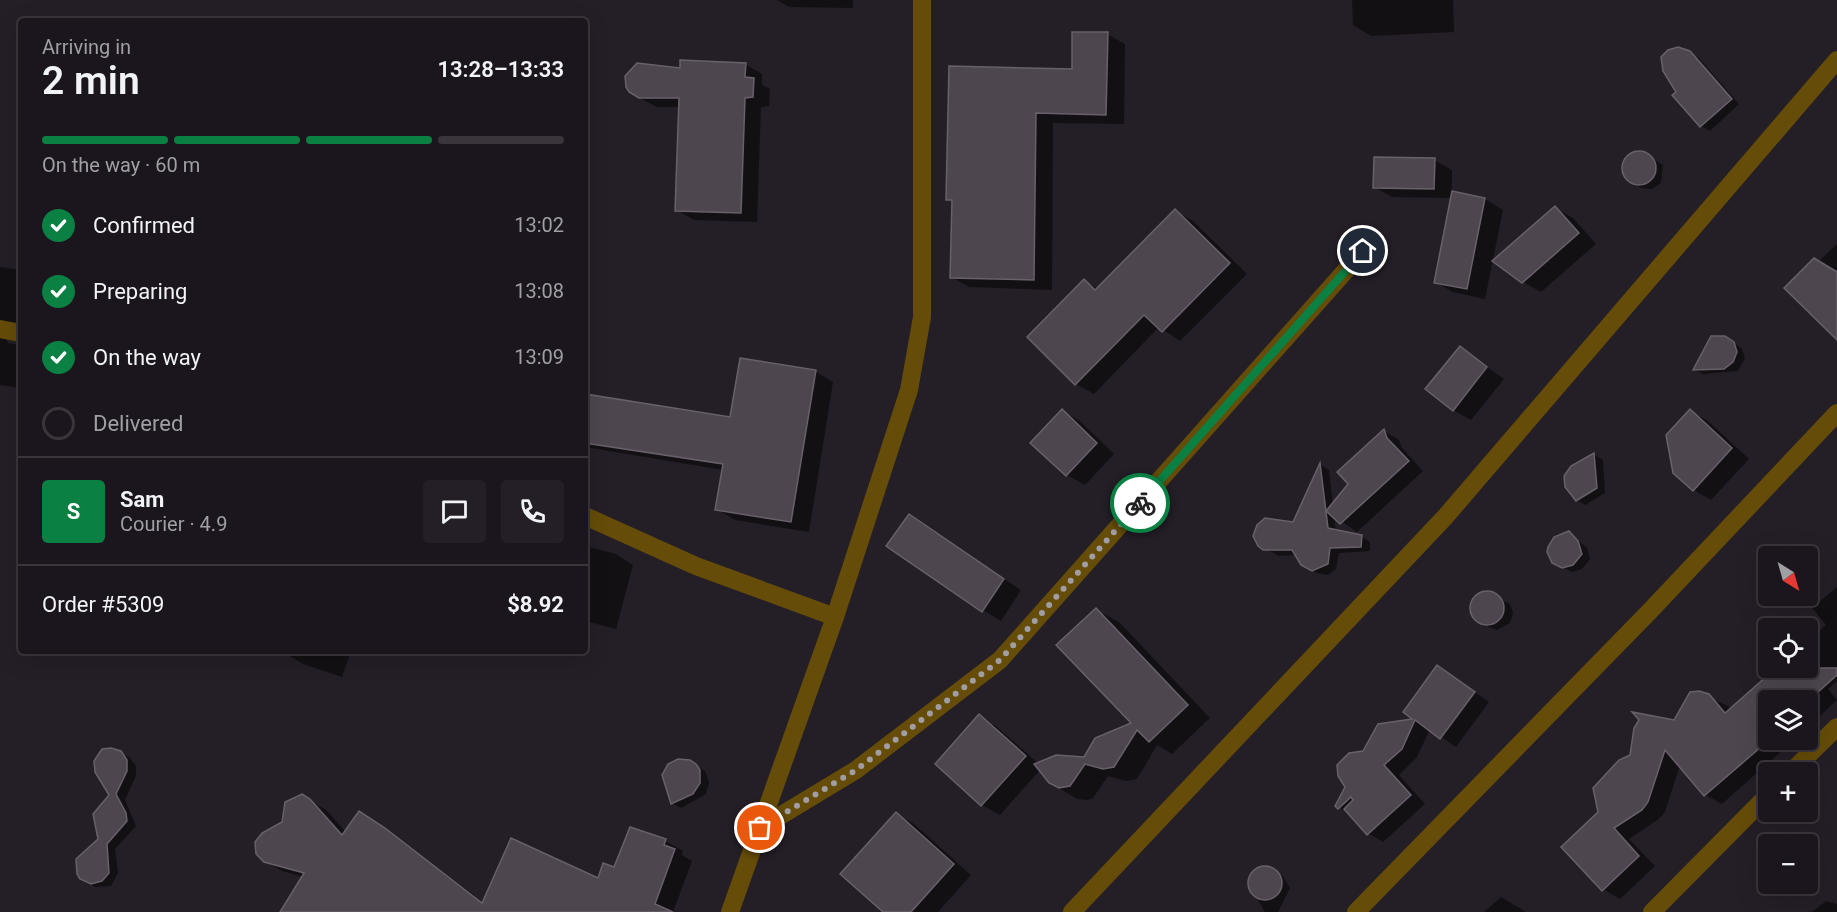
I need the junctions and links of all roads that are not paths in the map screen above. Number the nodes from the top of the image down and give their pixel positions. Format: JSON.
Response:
{"nodes":[{"id":1,"x":922,"y":0,"type":"edge"},
{"id":2,"x":1837,"y":60,"type":"edge"},
{"id":3,"x":1363,"y":251,"type":"dead end"},
{"id":4,"x":0,"y":329,"type":"edge"},
{"id":5,"x":18,"y":332,"type":"edge"},
{"id":6,"x":1837,"y":413,"type":"edge"},
{"id":7,"x":588,"y":517,"type":"edge"},
{"id":8,"x":835,"y":617,"type":"junction"},
{"id":9,"x":1837,"y":727,"type":"edge"},
{"id":10,"x":1801,"y":762,"type":"edge"},
{"id":11,"x":1758,"y":805,"type":"edge"},
{"id":12,"x":760,"y":828,"type":"junction"},
{"id":13,"x":730,"y":912,"type":"edge"},
{"id":14,"x":1072,"y":912,"type":"edge"},
{"id":15,"x":1356,"y":912,"type":"edge"},
{"id":16,"x":1652,"y":912,"type":"edge"}],
"edges":[{"from":1,"to":8,"type":"street"},
{"from":2,"to":14,"type":"street"},
{"from":3,"to":12,"type":"street"},
{"from":4,"to":5,"type":"street"},
{"from":6,"to":15,"type":"street"},
{"from":7,"to":8,"type":"street"},
{"from":8,"to":12,"type":"street"},
{"from":9,"to":10,"type":"street"},
{"from":11,"to":16,"type":"street"},
{"from":12,"to":13,"type":"street"}]}
